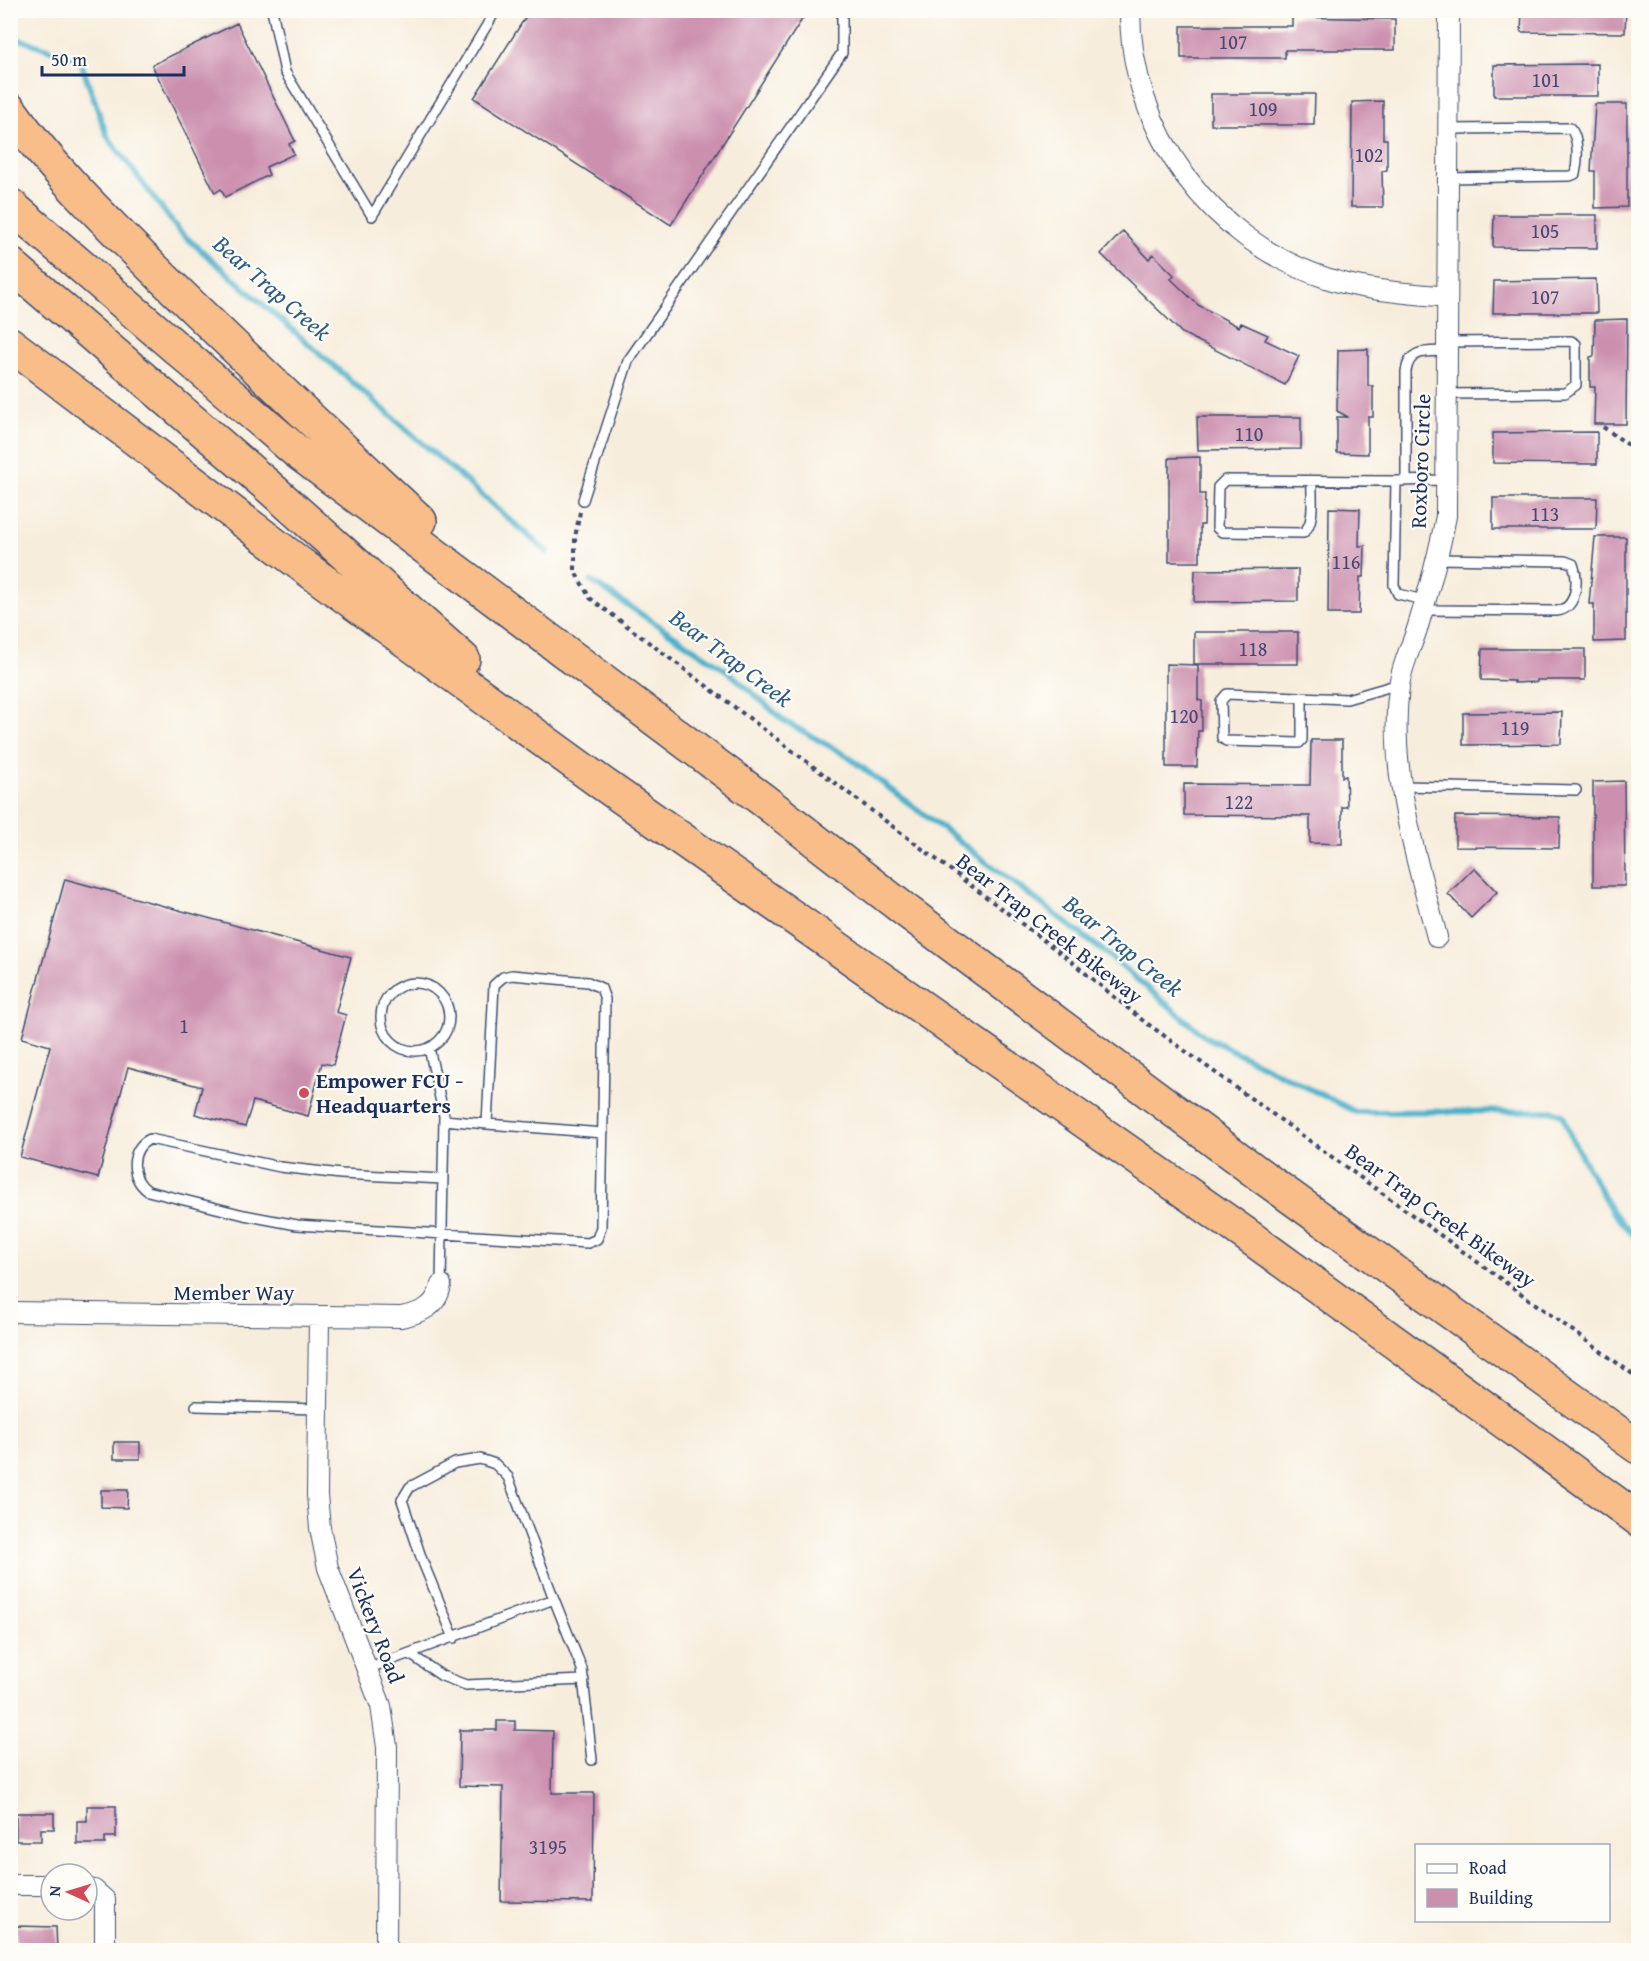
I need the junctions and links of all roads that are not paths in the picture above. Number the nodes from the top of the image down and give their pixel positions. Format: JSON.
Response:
{"nodes":[{"id":1,"x":272,"y":10,"type":"edge"},
{"id":2,"x":496,"y":10,"type":"edge"},
{"id":3,"x":842,"y":10,"type":"edge"},
{"id":4,"x":1130,"y":10,"type":"edge"},
{"id":5,"x":1449,"y":10,"type":"edge"},
{"id":6,"x":10,"y":110,"type":"edge"},
{"id":7,"x":1448,"y":129,"type":"junction"},
{"id":8,"x":1448,"y":178,"type":"junction"},
{"id":9,"x":10,"y":205,"type":"edge"},
{"id":10,"x":10,"y":264,"type":"edge"},
{"id":11,"x":1448,"y":297,"type":"junction"},
{"id":12,"x":10,"y":344,"type":"edge"},
{"id":13,"x":1447,"y":347,"type":"junction"},
{"id":14,"x":1447,"y":394,"type":"junction"},
{"id":15,"x":1446,"y":480,"type":"junction"},
{"id":16,"x":1312,"y":481,"type":"junction"},
{"id":17,"x":1401,"y":481,"type":"junction"},
{"id":18,"x":583,"y":500,"type":"road end"},
{"id":19,"x":1437,"y":559,"type":"junction"},
{"id":20,"x":1423,"y":605,"type":"junction"},
{"id":21,"x":551,"y":642,"type":"junction"},
{"id":22,"x":1399,"y":684,"type":"junction"},
{"id":23,"x":1302,"y":697,"type":"junction"},
{"id":24,"x":603,"y":784,"type":"junction"},
{"id":25,"x":1402,"y":786,"type":"junction"},
{"id":26,"x":1576,"y":790,"type":"dead end"},
{"id":27,"x":1437,"y":937,"type":"dead end"},
{"id":28,"x":429,"y":1048,"type":"junction"},
{"id":29,"x":444,"y":1120,"type":"junction"},
{"id":30,"x":487,"y":1124,"type":"junction"},
{"id":31,"x":603,"y":1132,"type":"junction"},
{"id":32,"x":443,"y":1179,"type":"junction"},
{"id":33,"x":442,"y":1233,"type":"junction"},
{"id":34,"x":441,"y":1285,"type":"joint"},
{"id":35,"x":10,"y":1312,"type":"edge"},
{"id":36,"x":319,"y":1316,"type":"junction"},
{"id":37,"x":196,"y":1406,"type":"dead end"},
{"id":38,"x":318,"y":1409,"type":"junction"},
{"id":39,"x":1638,"y":1447,"type":"edge"},
{"id":40,"x":1638,"y":1519,"type":"edge"},
{"id":41,"x":554,"y":1599,"type":"junction"},
{"id":42,"x":454,"y":1638,"type":"junction"},
{"id":43,"x":410,"y":1654,"type":"junction"},
{"id":44,"x":367,"y":1669,"type":"junction"},
{"id":45,"x":584,"y":1680,"type":"junction"},
{"id":46,"x":592,"y":1760,"type":"dead end"},
{"id":47,"x":10,"y":1885,"type":"edge"},
{"id":48,"x":39,"y":1885,"type":"edge"},
{"id":49,"x":99,"y":1895,"type":"edge"},
{"id":50,"x":105,"y":1950,"type":"edge"},
{"id":51,"x":386,"y":1950,"type":"edge"}],
"edges":[{"from":1,"to":2,"type":"lane"},
{"from":3,"to":18,"type":"lane"},
{"from":4,"to":11,"type":"street"},
{"from":5,"to":7,"type":"street","name":"Roxboro Circle"},
{"from":6,"to":21,"type":"highway"},
{"from":7,"to":8,"type":"street","name":"Roxboro Circle"},
{"from":7,"to":8,"type":"lane"},
{"from":8,"to":11,"type":"street","name":"Roxboro Circle"},
{"from":9,"to":21,"type":"highway"},
{"from":10,"to":24,"type":"highway"},
{"from":11,"to":13,"type":"street","name":"Roxboro Circle"},
{"from":12,"to":24,"type":"highway"},
{"from":13,"to":14,"type":"street","name":"Roxboro Circle"},
{"from":13,"to":14,"type":"lane"},
{"from":13,"to":17,"type":"lane"},
{"from":14,"to":15,"type":"street","name":"Roxboro Circle"},
{"from":15,"to":17,"type":"lane"},
{"from":15,"to":19,"type":"street","name":"Roxboro Circle"},
{"from":16,"to":16,"type":"lane"},
{"from":16,"to":17,"type":"lane"},
{"from":17,"to":20,"type":"lane"},
{"from":19,"to":20,"type":"street","name":"Roxboro Circle"},
{"from":19,"to":20,"type":"lane"},
{"from":20,"to":22,"type":"street","name":"Roxboro Circle"},
{"from":21,"to":39,"type":"highway"},
{"from":22,"to":23,"type":"lane"},
{"from":22,"to":25,"type":"street","name":"Roxboro Circle"},
{"from":23,"to":23,"type":"lane"},
{"from":24,"to":40,"type":"highway"},
{"from":25,"to":26,"type":"lane"},
{"from":25,"to":27,"type":"street","name":"Roxboro Circle"},
{"from":28,"to":28,"type":"lane"},
{"from":28,"to":29,"type":"lane"},
{"from":29,"to":30,"type":"lane"},
{"from":29,"to":32,"type":"lane"},
{"from":30,"to":31,"type":"lane"},
{"from":30,"to":31,"type":"lane"},
{"from":31,"to":33,"type":"lane"},
{"from":32,"to":33,"type":"lane"},
{"from":32,"to":33,"type":"lane"},
{"from":33,"to":34,"type":"lane"},
{"from":34,"to":36,"type":"street","name":"Member Way"},
{"from":35,"to":36,"type":"street","name":"Member Way"},
{"from":36,"to":38,"type":"street","name":"Vickery Road"},
{"from":37,"to":38,"type":"lane"},
{"from":38,"to":44,"type":"street","name":"Vickery Road"},
{"from":41,"to":42,"type":"lane"},
{"from":41,"to":42,"type":"lane"},
{"from":41,"to":45,"type":"lane"},
{"from":42,"to":43,"type":"lane"},
{"from":43,"to":44,"type":"lane"},
{"from":43,"to":45,"type":"lane"},
{"from":44,"to":51,"type":"street","name":"Vickery Road"},
{"from":45,"to":46,"type":"lane"},
{"from":47,"to":48,"type":"street"},
{"from":49,"to":50,"type":"street"}]}
